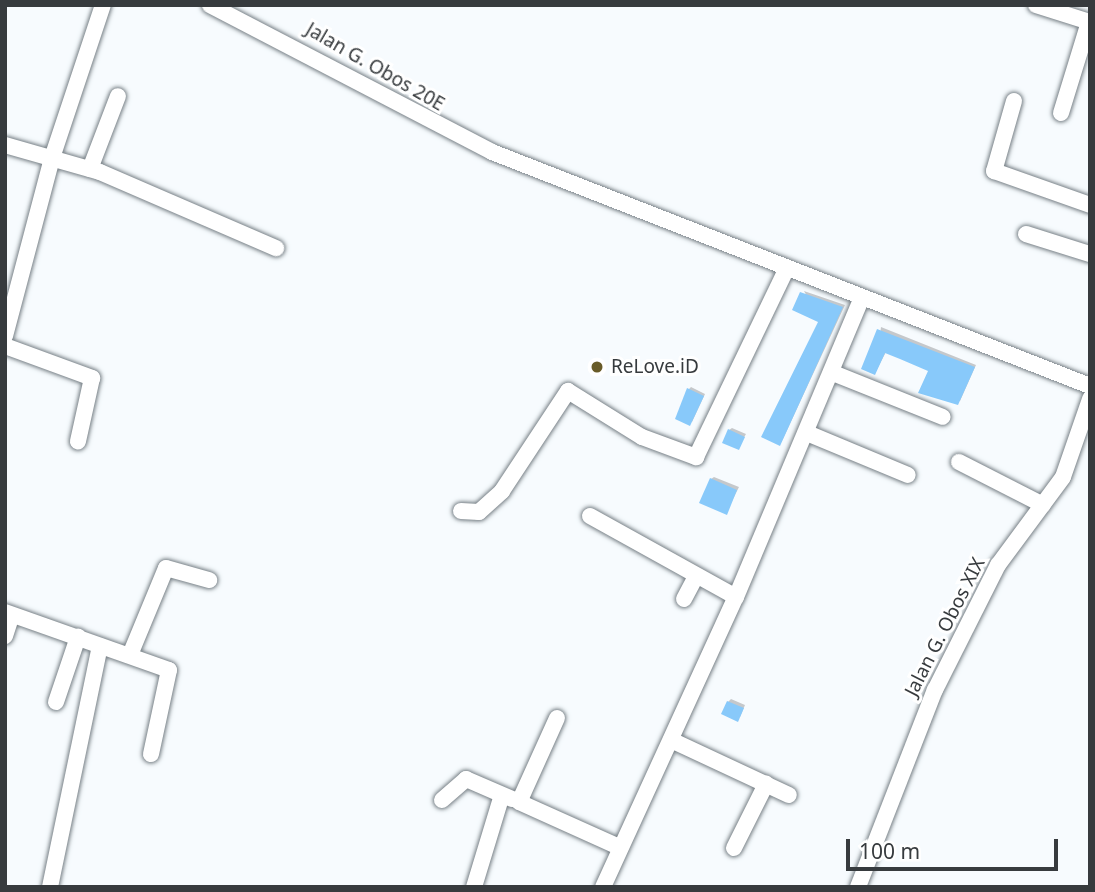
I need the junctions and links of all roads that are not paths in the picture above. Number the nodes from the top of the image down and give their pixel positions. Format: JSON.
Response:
{"nodes":[{"id":1,"x":103,"y":5,"type":"edge"},
{"id":2,"x":210,"y":5,"type":"edge"},
{"id":3,"x":1036,"y":5,"type":"edge"},
{"id":4,"x":1089,"y":22,"type":"edge"},
{"id":5,"x":118,"y":96,"type":"dead end"},
{"id":6,"x":1014,"y":102,"type":"dead end"},
{"id":7,"x":1061,"y":113,"type":"dead end"},
{"id":8,"x":5,"y":145,"type":"edge"},
{"id":9,"x":52,"y":158,"type":"junction"},
{"id":10,"x":90,"y":169,"type":"junction"},
{"id":11,"x":1090,"y":205,"type":"edge"},
{"id":12,"x":1026,"y":234,"type":"dead end"},
{"id":13,"x":276,"y":248,"type":"dead end"},
{"id":14,"x":1090,"y":254,"type":"edge"},
{"id":15,"x":787,"y":268,"type":"junction"},
{"id":16,"x":861,"y":299,"type":"junction"},
{"id":17,"x":5,"y":336,"type":"edge"},
{"id":18,"x":5,"y":346,"type":"edge"},
{"id":19,"x":833,"y":373,"type":"junction"},
{"id":20,"x":1090,"y":386,"type":"edge"},
{"id":21,"x":1090,"y":399,"type":"edge"},
{"id":22,"x":943,"y":417,"type":"dead end"},
{"id":23,"x":807,"y":433,"type":"junction"},
{"id":24,"x":78,"y":440,"type":"dead end"},
{"id":25,"x":959,"y":462,"type":"dead end"},
{"id":26,"x":908,"y":475,"type":"dead end"},
{"id":27,"x":1043,"y":505,"type":"junction"},
{"id":28,"x":461,"y":511,"type":"dead end"},
{"id":29,"x":590,"y":516,"type":"dead end"},
{"id":30,"x":695,"y":578,"type":"junction"},
{"id":31,"x":209,"y":580,"type":"dead end"},
{"id":32,"x":736,"y":597,"type":"junction"},
{"id":33,"x":684,"y":599,"type":"dead end"},
{"id":34,"x":9,"y":613,"type":"edge"},
{"id":35,"x":5,"y":636,"type":"edge"},
{"id":36,"x":78,"y":637,"type":"junction"},
{"id":37,"x":100,"y":646,"type":"junction"},
{"id":38,"x":130,"y":655,"type":"junction"},
{"id":39,"x":57,"y":702,"type":"dead end"},
{"id":40,"x":556,"y":718,"type":"dead end"},
{"id":41,"x":671,"y":740,"type":"junction"},
{"id":42,"x":151,"y":754,"type":"dead end"},
{"id":43,"x":766,"y":784,"type":"junction"},
{"id":44,"x":502,"y":795,"type":"junction"},
{"id":45,"x":789,"y":795,"type":"dead end"},
{"id":46,"x":442,"y":800,"type":"dead end"},
{"id":47,"x":519,"y":802,"type":"junction"},
{"id":48,"x":619,"y":847,"type":"junction"},
{"id":49,"x":734,"y":848,"type":"dead end"},
{"id":50,"x":50,"y":887,"type":"edge"},
{"id":51,"x":474,"y":887,"type":"edge"},
{"id":52,"x":603,"y":887,"type":"edge"},
{"id":53,"x":858,"y":887,"type":"edge"}],
"edges":[{"from":1,"to":9,"type":"street"},
{"from":2,"to":15,"type":"street","name":"Jalan G. Obos 20E"},
{"from":3,"to":4,"type":"street"},
{"from":4,"to":7,"type":"street"},
{"from":5,"to":10,"type":"street"},
{"from":6,"to":11,"type":"street"},
{"from":8,"to":9,"type":"street"},
{"from":9,"to":10,"type":"street"},
{"from":9,"to":17,"type":"street"},
{"from":10,"to":13,"type":"street"},
{"from":12,"to":14,"type":"street"},
{"from":15,"to":16,"type":"street","name":"Jalan G. Obos 20E"},
{"from":15,"to":28,"type":"street"},
{"from":16,"to":19,"type":"street"},
{"from":16,"to":20,"type":"street","name":"Jalan G. Obos 20E"},
{"from":18,"to":24,"type":"street"},
{"from":19,"to":22,"type":"street"},
{"from":19,"to":23,"type":"street"},
{"from":21,"to":27,"type":"street","name":"Jalan G. Obos XIX"},
{"from":23,"to":26,"type":"street"},
{"from":23,"to":32,"type":"street"},
{"from":25,"to":27,"type":"street"},
{"from":27,"to":53,"type":"street","name":"Jalan G. Obos XIX"},
{"from":29,"to":30,"type":"street"},
{"from":30,"to":32,"type":"street"},
{"from":30,"to":33,"type":"street"},
{"from":31,"to":38,"type":"street"},
{"from":32,"to":41,"type":"street"},
{"from":34,"to":35,"type":"street"},
{"from":34,"to":36,"type":"street"},
{"from":36,"to":37,"type":"street"},
{"from":36,"to":39,"type":"street"},
{"from":37,"to":38,"type":"street"},
{"from":37,"to":50,"type":"street"},
{"from":38,"to":42,"type":"street"},
{"from":40,"to":47,"type":"street"},
{"from":41,"to":43,"type":"street"},
{"from":41,"to":48,"type":"street"},
{"from":43,"to":45,"type":"street"},
{"from":43,"to":49,"type":"street"},
{"from":44,"to":46,"type":"street"},
{"from":44,"to":47,"type":"street"},
{"from":44,"to":51,"type":"street"},
{"from":47,"to":48,"type":"street"},
{"from":48,"to":52,"type":"street"}]}
